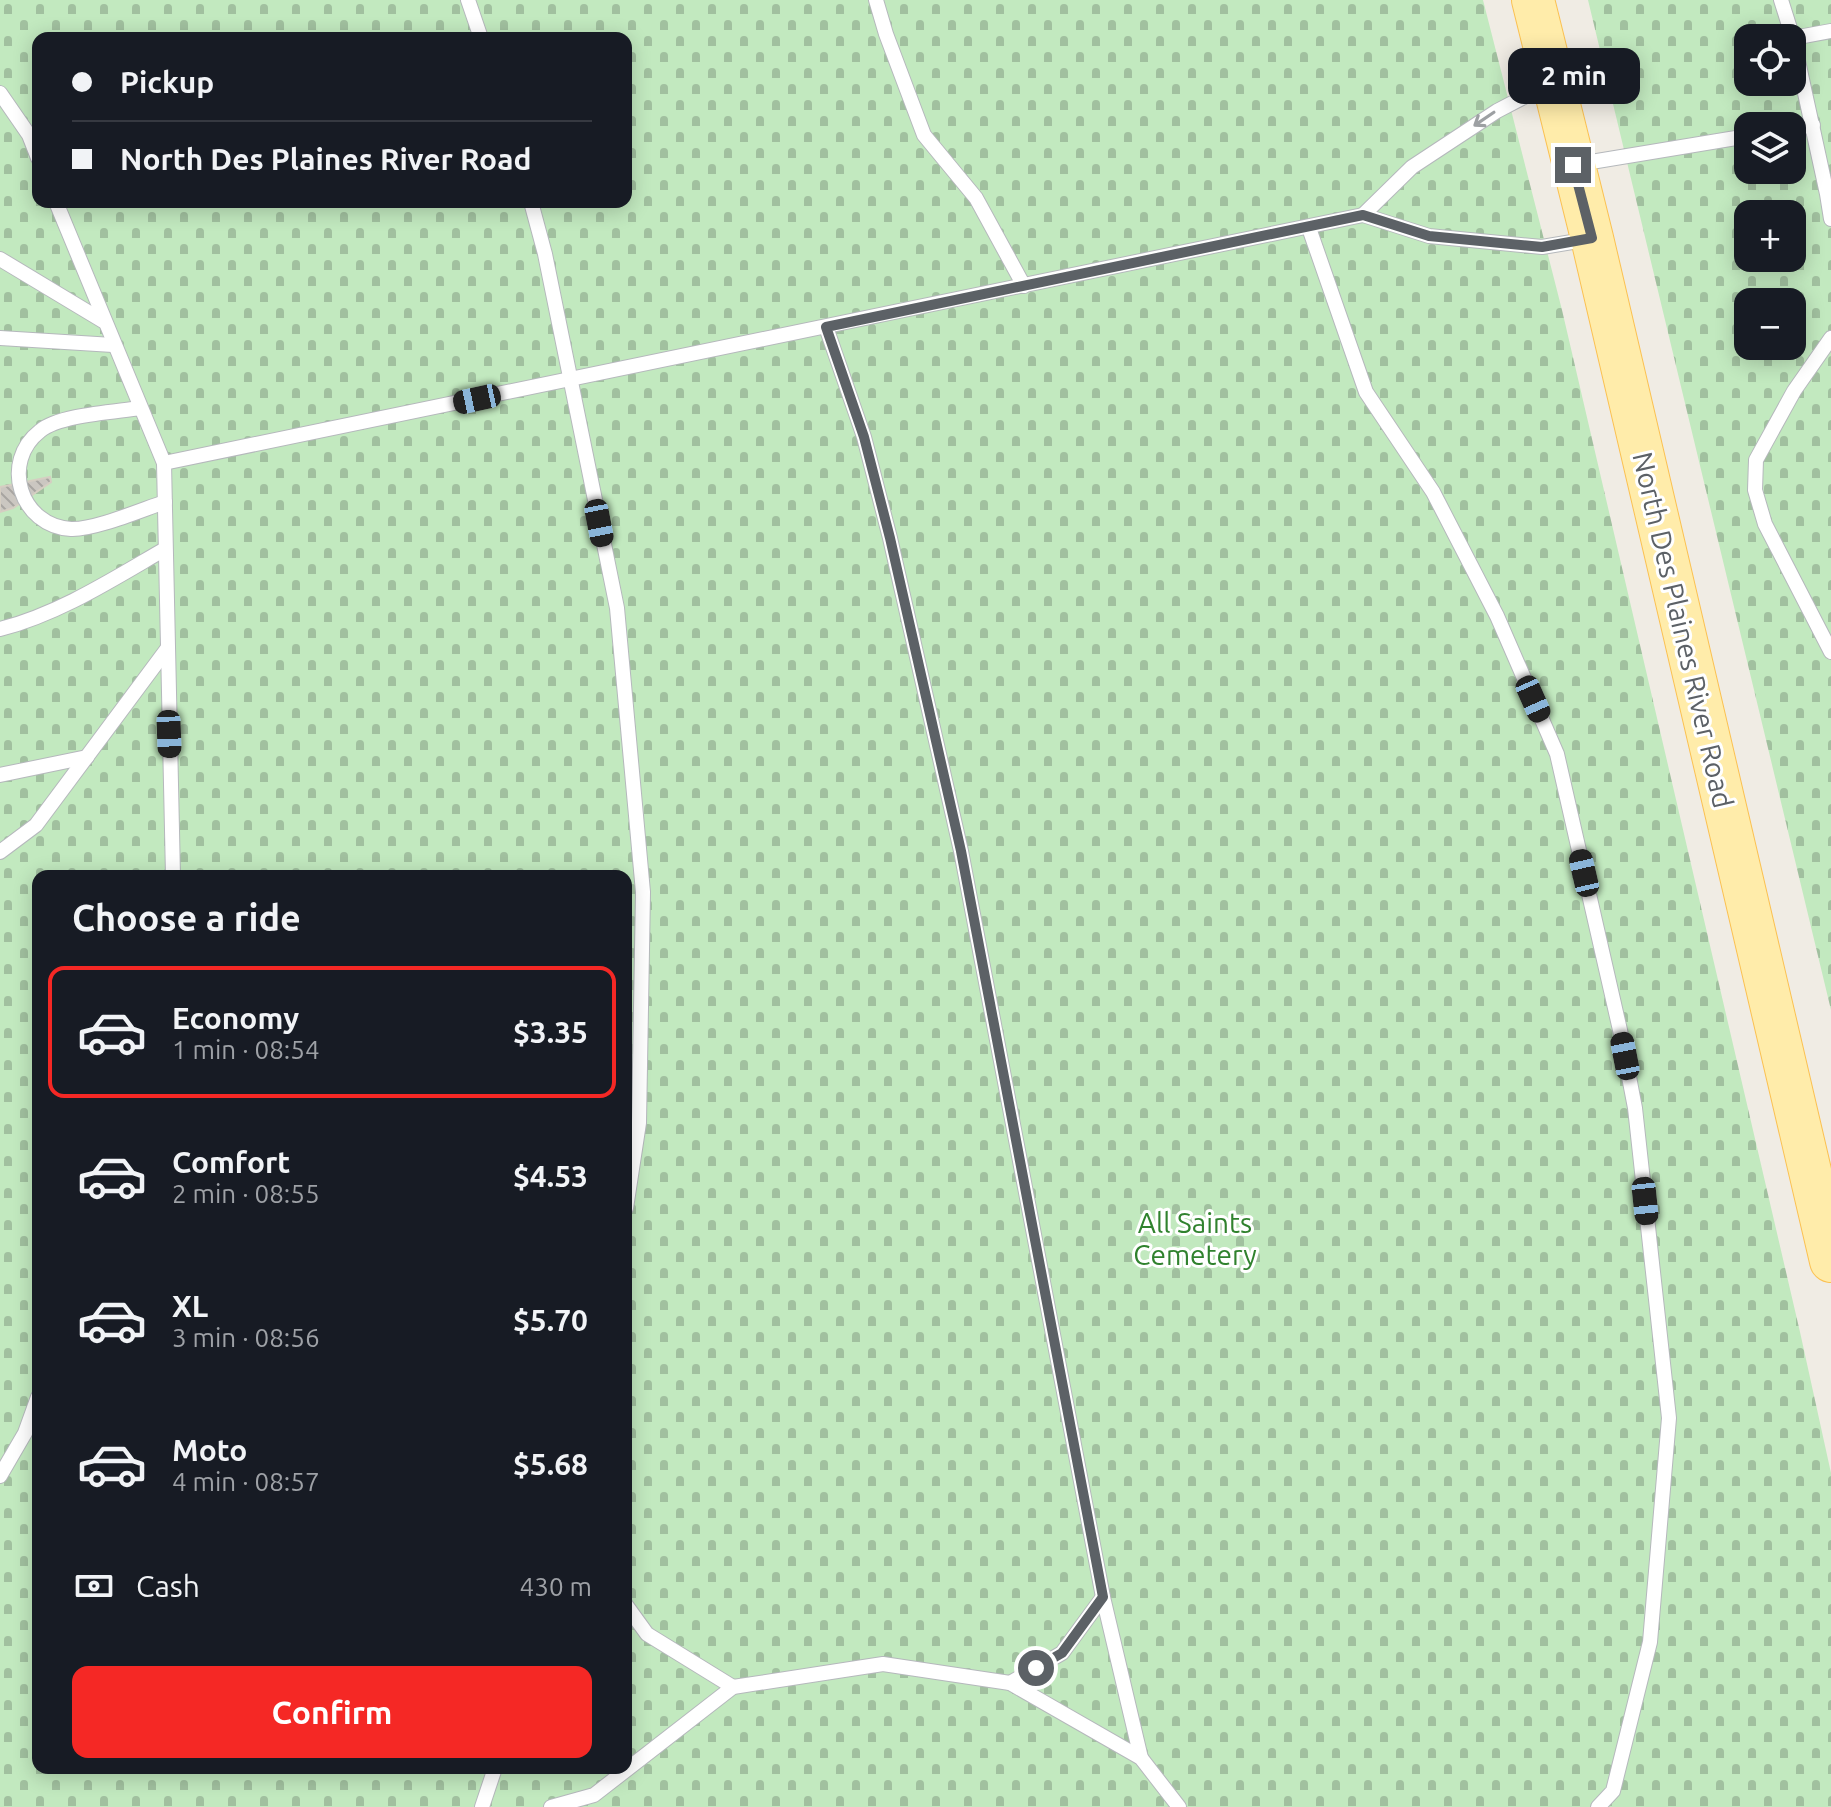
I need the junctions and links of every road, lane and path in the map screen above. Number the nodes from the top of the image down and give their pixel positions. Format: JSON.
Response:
{"nodes":[{"id":1,"x":468,"y":0,"type":"edge"},
{"id":2,"x":876,"y":0,"type":"edge"},
{"id":3,"x":1533,"y":0,"type":"edge"},
{"id":4,"x":1781,"y":0,"type":"edge"},
{"id":5,"x":1789,"y":24,"type":"edge"},
{"id":6,"x":1831,"y":31,"type":"edge"},
{"id":7,"x":479,"y":32,"type":"edge"},
{"id":8,"x":1806,"y":36,"type":"edge"},
{"id":9,"x":1553,"y":83,"type":"junction"},
{"id":10,"x":0,"y":93,"type":"edge"},
{"id":11,"x":1806,"y":95,"type":"edge"},
{"id":12,"x":1813,"y":125,"type":"junction"},
{"id":13,"x":1806,"y":126,"type":"edge"},
{"id":14,"x":1734,"y":138,"type":"edge"},
{"id":15,"x":32,"y":143,"type":"edge"},
{"id":16,"x":1573,"y":165,"type":"junction"},
{"id":17,"x":1829,"y":194,"type":"edge"},
{"id":18,"x":58,"y":208,"type":"edge"},
{"id":19,"x":533,"y":208,"type":"edge"},
{"id":20,"x":1363,"y":215,"type":"junction"},
{"id":21,"x":1831,"y":219,"type":"edge"},
{"id":22,"x":1309,"y":228,"type":"junction"},
{"id":23,"x":1592,"y":238,"type":"junction"},
{"id":24,"x":0,"y":259,"type":"edge"},
{"id":25,"x":1024,"y":286,"type":"junction"},
{"id":26,"x":103,"y":321,"type":"junction"},
{"id":27,"x":826,"y":327,"type":"junction"},
{"id":28,"x":0,"y":338,"type":"edge"},
{"id":29,"x":1831,"y":338,"type":"edge"},
{"id":30,"x":113,"y":345,"type":"junction"},
{"id":31,"x":571,"y":379,"type":"junction"},
{"id":32,"x":140,"y":408,"type":"junction"},
{"id":33,"x":164,"y":463,"type":"junction"},
{"id":34,"x":165,"y":502,"type":"junction"},
{"id":35,"x":165,"y":549,"type":"junction"},
{"id":36,"x":0,"y":629,"type":"edge"},
{"id":37,"x":167,"y":649,"type":"junction"},
{"id":38,"x":1831,"y":652,"type":"edge"},
{"id":39,"x":87,"y":757,"type":"junction"},
{"id":40,"x":0,"y":775,"type":"edge"},
{"id":41,"x":0,"y":852,"type":"edge"},
{"id":42,"x":173,"y":870,"type":"edge"},
{"id":43,"x":632,"y":1169,"type":"edge"},
{"id":44,"x":1831,"y":1261,"type":"edge"},
{"id":45,"x":32,"y":1414,"type":"edge"},
{"id":46,"x":0,"y":1476,"type":"edge"},
{"id":47,"x":1103,"y":1597,"type":"junction"},
{"id":48,"x":632,"y":1613,"type":"edge"},
{"id":49,"x":1010,"y":1683,"type":"junction"},
{"id":50,"x":733,"y":1687,"type":"junction"},
{"id":51,"x":1141,"y":1758,"type":"junction"},
{"id":52,"x":632,"y":1765,"type":"edge"},
{"id":53,"x":493,"y":1774,"type":"edge"},
{"id":54,"x":621,"y":1774,"type":"edge"},
{"id":55,"x":482,"y":1807,"type":"edge"},
{"id":56,"x":551,"y":1807,"type":"edge"},
{"id":57,"x":1179,"y":1807,"type":"edge"},
{"id":58,"x":1598,"y":1807,"type":"edge"}],
"edges":[{"from":1,"to":7,"type":"lane"},
{"from":2,"to":25,"type":"lane"},
{"from":3,"to":9,"type":"main road","name":"North Des Plaines River Road"},
{"from":4,"to":5,"type":"lane"},
{"from":6,"to":8,"type":"lane"},
{"from":9,"to":16,"type":"main road","name":"North Des Plaines River Road"},
{"from":9,"to":20,"type":"lane","one_way":true},
{"from":10,"to":15,"type":"lane"},
{"from":11,"to":12,"type":"lane"},
{"from":12,"to":13,"type":"lane"},
{"from":12,"to":17,"type":"lane"},
{"from":14,"to":16,"type":"lane"},
{"from":16,"to":23,"type":"main road","name":"North Des Plaines River Road"},
{"from":17,"to":21,"type":"lane"},
{"from":18,"to":26,"type":"lane"},
{"from":19,"to":31,"type":"lane"},
{"from":20,"to":22,"type":"lane"},
{"from":20,"to":23,"type":"lane"},
{"from":22,"to":25,"type":"lane"},
{"from":22,"to":58,"type":"lane"},
{"from":23,"to":44,"type":"main road","name":"North Des Plaines River Road"},
{"from":24,"to":26,"type":"lane"},
{"from":25,"to":27,"type":"lane"},
{"from":26,"to":30,"type":"lane"},
{"from":27,"to":31,"type":"lane"},
{"from":27,"to":47,"type":"lane"},
{"from":28,"to":30,"type":"lane"},
{"from":29,"to":38,"type":"lane"},
{"from":30,"to":32,"type":"lane"},
{"from":31,"to":33,"type":"lane"},
{"from":31,"to":43,"type":"lane"},
{"from":32,"to":33,"type":"lane"},
{"from":32,"to":34,"type":"lane"},
{"from":33,"to":34,"type":"lane"},
{"from":34,"to":35,"type":"lane"},
{"from":35,"to":36,"type":"lane"},
{"from":35,"to":37,"type":"lane"},
{"from":37,"to":39,"type":"lane"},
{"from":37,"to":42,"type":"lane"},
{"from":39,"to":40,"type":"lane"},
{"from":39,"to":41,"type":"lane"},
{"from":45,"to":46,"type":"lane"},
{"from":47,"to":49,"type":"lane"},
{"from":47,"to":51,"type":"lane"},
{"from":48,"to":50,"type":"lane"},
{"from":49,"to":50,"type":"lane"},
{"from":49,"to":51,"type":"lane"},
{"from":50,"to":52,"type":"lane"},
{"from":51,"to":57,"type":"lane"},
{"from":53,"to":55,"type":"lane"},
{"from":54,"to":56,"type":"lane"}]}
